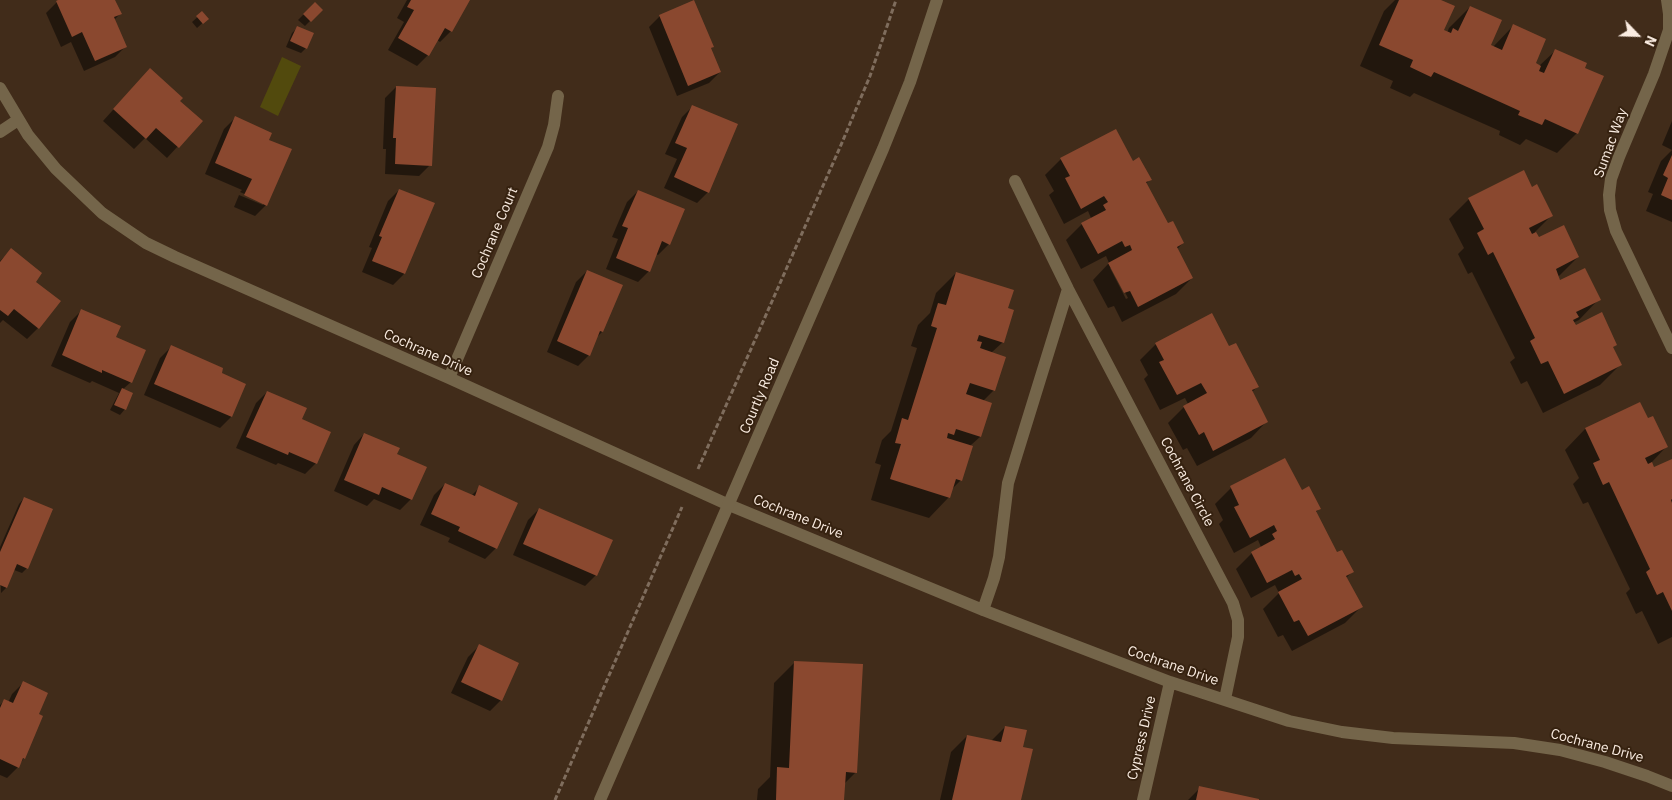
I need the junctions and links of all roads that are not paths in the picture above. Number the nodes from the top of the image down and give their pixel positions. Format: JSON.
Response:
{"nodes":[{"id":1,"x":937,"y":0,"type":"edge"},
{"id":2,"x":1667,"y":0,"type":"edge"},
{"id":3,"x":0,"y":88,"type":"edge"},
{"id":4,"x":558,"y":96,"type":"dead end"},
{"id":5,"x":18,"y":120,"type":"junction"},
{"id":6,"x":0,"y":132,"type":"edge"},
{"id":7,"x":1015,"y":181,"type":"dead end"},
{"id":8,"x":1068,"y":289,"type":"junction"},
{"id":9,"x":1672,"y":348,"type":"edge"},
{"id":10,"x":450,"y":378,"type":"junction"},
{"id":11,"x":729,"y":505,"type":"junction"},
{"id":12,"x":983,"y":610,"type":"junction"},
{"id":13,"x":1170,"y":682,"type":"junction"},
{"id":14,"x":1224,"y":699,"type":"junction"},
{"id":15,"x":1672,"y":786,"type":"edge"},
{"id":16,"x":600,"y":800,"type":"edge"},
{"id":17,"x":1143,"y":800,"type":"edge"}],
"edges":[{"from":1,"to":11,"type":"street","name":"Courtly Road"},
{"from":2,"to":9,"type":"street","name":"Sumac Way"},
{"from":3,"to":5,"type":"street","name":"Cochrane Drive"},
{"from":4,"to":10,"type":"street","name":"Cochrane Court"},
{"from":5,"to":6,"type":"street"},
{"from":5,"to":10,"type":"street","name":"Cochrane Drive"},
{"from":7,"to":8,"type":"street","name":"Cochrane Circle"},
{"from":8,"to":12,"type":"street"},
{"from":8,"to":14,"type":"street","name":"Cochrane Circle"},
{"from":10,"to":11,"type":"street","name":"Cochrane Drive"},
{"from":11,"to":12,"type":"street","name":"Cochrane Drive"},
{"from":11,"to":16,"type":"street","name":"Courtly Road"},
{"from":12,"to":13,"type":"street","name":"Cochrane Drive"},
{"from":13,"to":14,"type":"street","name":"Cochrane Drive"},
{"from":13,"to":17,"type":"street","name":"Cypress Drive"},
{"from":14,"to":15,"type":"street","name":"Cochrane Drive"}]}
